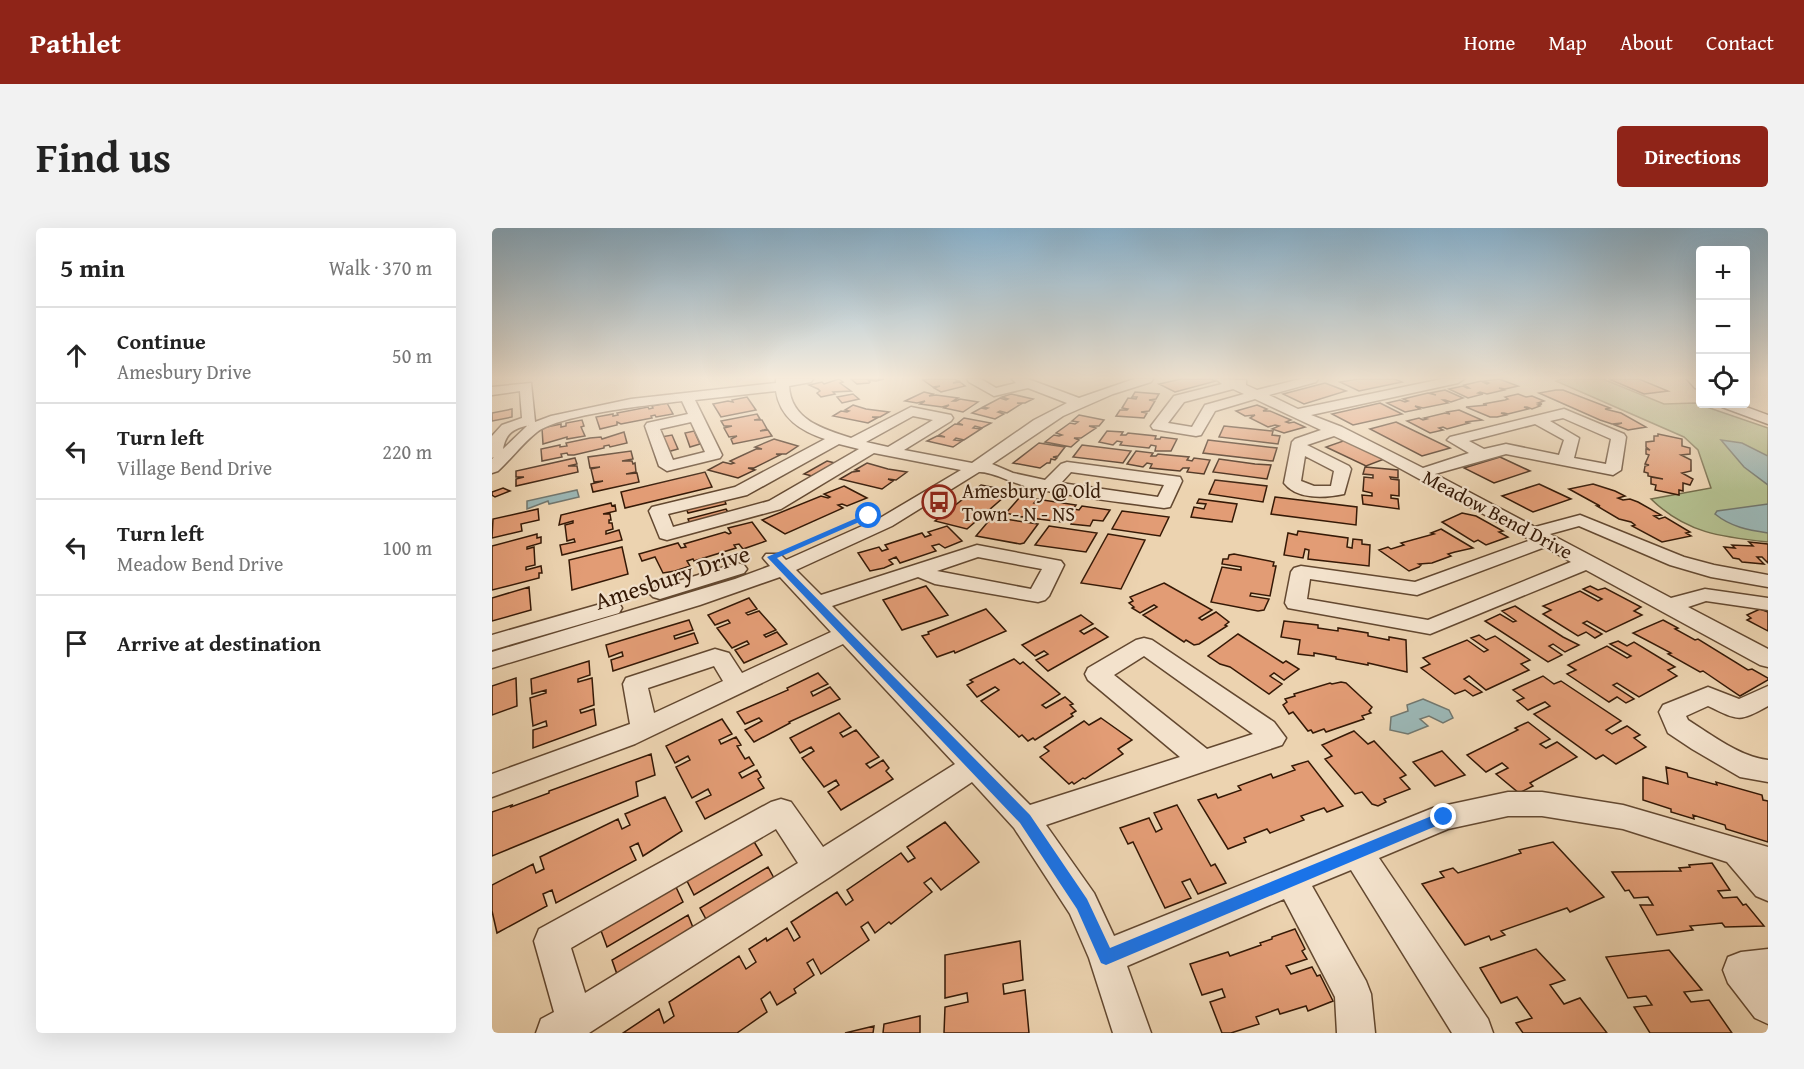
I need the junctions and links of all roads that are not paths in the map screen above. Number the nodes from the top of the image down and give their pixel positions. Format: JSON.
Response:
{"nodes":[{"id":1,"x":528,"y":417,"type":"edge"},
{"id":2,"x":567,"y":417,"type":"edge"},
{"id":3,"x":793,"y":417,"type":"edge"},
{"id":4,"x":899,"y":417,"type":"edge"},
{"id":5,"x":939,"y":417,"type":"edge"},
{"id":6,"x":1030,"y":417,"type":"edge"},
{"id":7,"x":1165,"y":417,"type":"edge"},
{"id":8,"x":1205,"y":417,"type":"edge"},
{"id":9,"x":1307,"y":417,"type":"edge"},
{"id":10,"x":1551,"y":417,"type":"edge"},
{"id":11,"x":1572,"y":417,"type":"edge"},
{"id":12,"x":1538,"y":420,"type":"junction"},
{"id":13,"x":1336,"y":430,"type":"junction"},
{"id":14,"x":845,"y":441,"type":"junction"},
{"id":15,"x":874,"y":447,"type":"junction"},
{"id":16,"x":1299,"y":447,"type":"dead end"},
{"id":17,"x":892,"y":451,"type":"junction"},
{"id":18,"x":1482,"y":454,"type":"junction"},
{"id":19,"x":1565,"y":461,"type":"junction"},
{"id":20,"x":493,"y":465,"type":"edge"},
{"id":21,"x":966,"y":466,"type":"junction"},
{"id":22,"x":1422,"y":473,"type":"junction"},
{"id":23,"x":1049,"y":486,"type":"junction"},
{"id":24,"x":1541,"y":536,"type":"junction"},
{"id":25,"x":1587,"y":562,"type":"junction"},
{"id":26,"x":777,"y":563,"type":"junction"},
{"id":27,"x":919,"y":570,"type":"junction"},
{"id":28,"x":1768,"y":581,"type":"edge"},
{"id":29,"x":817,"y":604,"type":"junction"},
{"id":30,"x":1768,"y":604,"type":"edge"},
{"id":31,"x":1668,"y":606,"type":"junction"},
{"id":32,"x":846,"y":634,"type":"junction"},
{"id":33,"x":492,"y":643,"type":"edge"},
{"id":34,"x":1768,"y":659,"type":"edge"},
{"id":35,"x":492,"y":660,"type":"edge"},
{"id":36,"x":738,"y":685,"type":"junction"},
{"id":37,"x":1768,"y":695,"type":"edge"},
{"id":38,"x":644,"y":728,"type":"junction"},
{"id":39,"x":1203,"y":761,"type":"junction"},
{"id":40,"x":974,"y":766,"type":"junction"},
{"id":41,"x":1768,"y":771,"type":"edge"},
{"id":42,"x":492,"y":786,"type":"edge"},
{"id":43,"x":1025,"y":819,"type":"junction"},
{"id":44,"x":1357,"y":852,"type":"junction"},
{"id":45,"x":1738,"y":852,"type":"junction"},
{"id":46,"x":1768,"y":861,"type":"edge"},
{"id":47,"x":819,"y":867,"type":"junction"},
{"id":48,"x":1291,"y":879,"type":"junction"},
{"id":49,"x":1768,"y":886,"type":"edge"},
{"id":50,"x":1106,"y":957,"type":"junction"},
{"id":51,"x":1768,"y":967,"type":"edge"},
{"id":52,"x":1768,"y":1005,"type":"edge"},
{"id":53,"x":565,"y":1026,"type":"edge"},
{"id":54,"x":1132,"y":1033,"type":"edge"},
{"id":55,"x":1356,"y":1033,"type":"edge"},
{"id":56,"x":1474,"y":1033,"type":"edge"}],
"edges":[{"from":1,"to":20,"type":"street"},
{"from":2,"to":20,"type":"street"},
{"from":3,"to":14,"type":"street"},
{"from":4,"to":14,"type":"street"},
{"from":5,"to":17,"type":"street"},
{"from":6,"to":21,"type":"street","name":"Amesbury Drive"},
{"from":7,"to":8,"type":"street"},
{"from":9,"to":13,"type":"street","name":"Meadow Bend Drive"},
{"from":10,"to":12,"type":"street"},
{"from":11,"to":19,"type":"street"},
{"from":12,"to":18,"type":"street"},
{"from":12,"to":19,"type":"street"},
{"from":13,"to":16,"type":"street"},
{"from":13,"to":22,"type":"street","name":"Meadow Bend Drive"},
{"from":14,"to":15,"type":"street"},
{"from":14,"to":15,"type":"street"},
{"from":15,"to":17,"type":"street"},
{"from":17,"to":21,"type":"street"},
{"from":18,"to":19,"type":"street"},
{"from":18,"to":22,"type":"street"},
{"from":21,"to":23,"type":"street"},
{"from":21,"to":26,"type":"street","name":"Amesbury Drive"},
{"from":22,"to":24,"type":"street","name":"Meadow Bend Drive"},
{"from":23,"to":23,"type":"street"},
{"from":24,"to":25,"type":"street","name":"Meadow Bend Drive"},
{"from":24,"to":25,"type":"street"},
{"from":24,"to":28,"type":"street"},
{"from":25,"to":31,"type":"street","name":"Meadow Bend Drive"},
{"from":26,"to":29,"type":"street"},
{"from":26,"to":33,"type":"street","name":"Amesbury Drive"},
{"from":26,"to":35,"type":"street","name":"Amesbury Drive"},
{"from":27,"to":27,"type":"street"},
{"from":27,"to":29,"type":"street"},
{"from":29,"to":32,"type":"street"},
{"from":30,"to":31,"type":"street"},
{"from":31,"to":34,"type":"street","name":"Meadow Bend Drive"},
{"from":32,"to":36,"type":"street"},
{"from":32,"to":40,"type":"street"},
{"from":36,"to":38,"type":"street"},
{"from":36,"to":38,"type":"street"},
{"from":37,"to":41,"type":"street"},
{"from":38,"to":42,"type":"street"},
{"from":39,"to":39,"type":"street"},
{"from":39,"to":43,"type":"street"},
{"from":40,"to":43,"type":"street"},
{"from":40,"to":47,"type":"street"},
{"from":43,"to":50,"type":"street"},
{"from":44,"to":45,"type":"street"},
{"from":44,"to":48,"type":"street"},
{"from":44,"to":56,"type":"street"},
{"from":45,"to":46,"type":"street"},
{"from":45,"to":49,"type":"street"},
{"from":47,"to":53,"type":"street"},
{"from":47,"to":53,"type":"street"},
{"from":48,"to":50,"type":"street"},
{"from":48,"to":55,"type":"street"},
{"from":50,"to":54,"type":"street"},
{"from":51,"to":52,"type":"street"}]}
